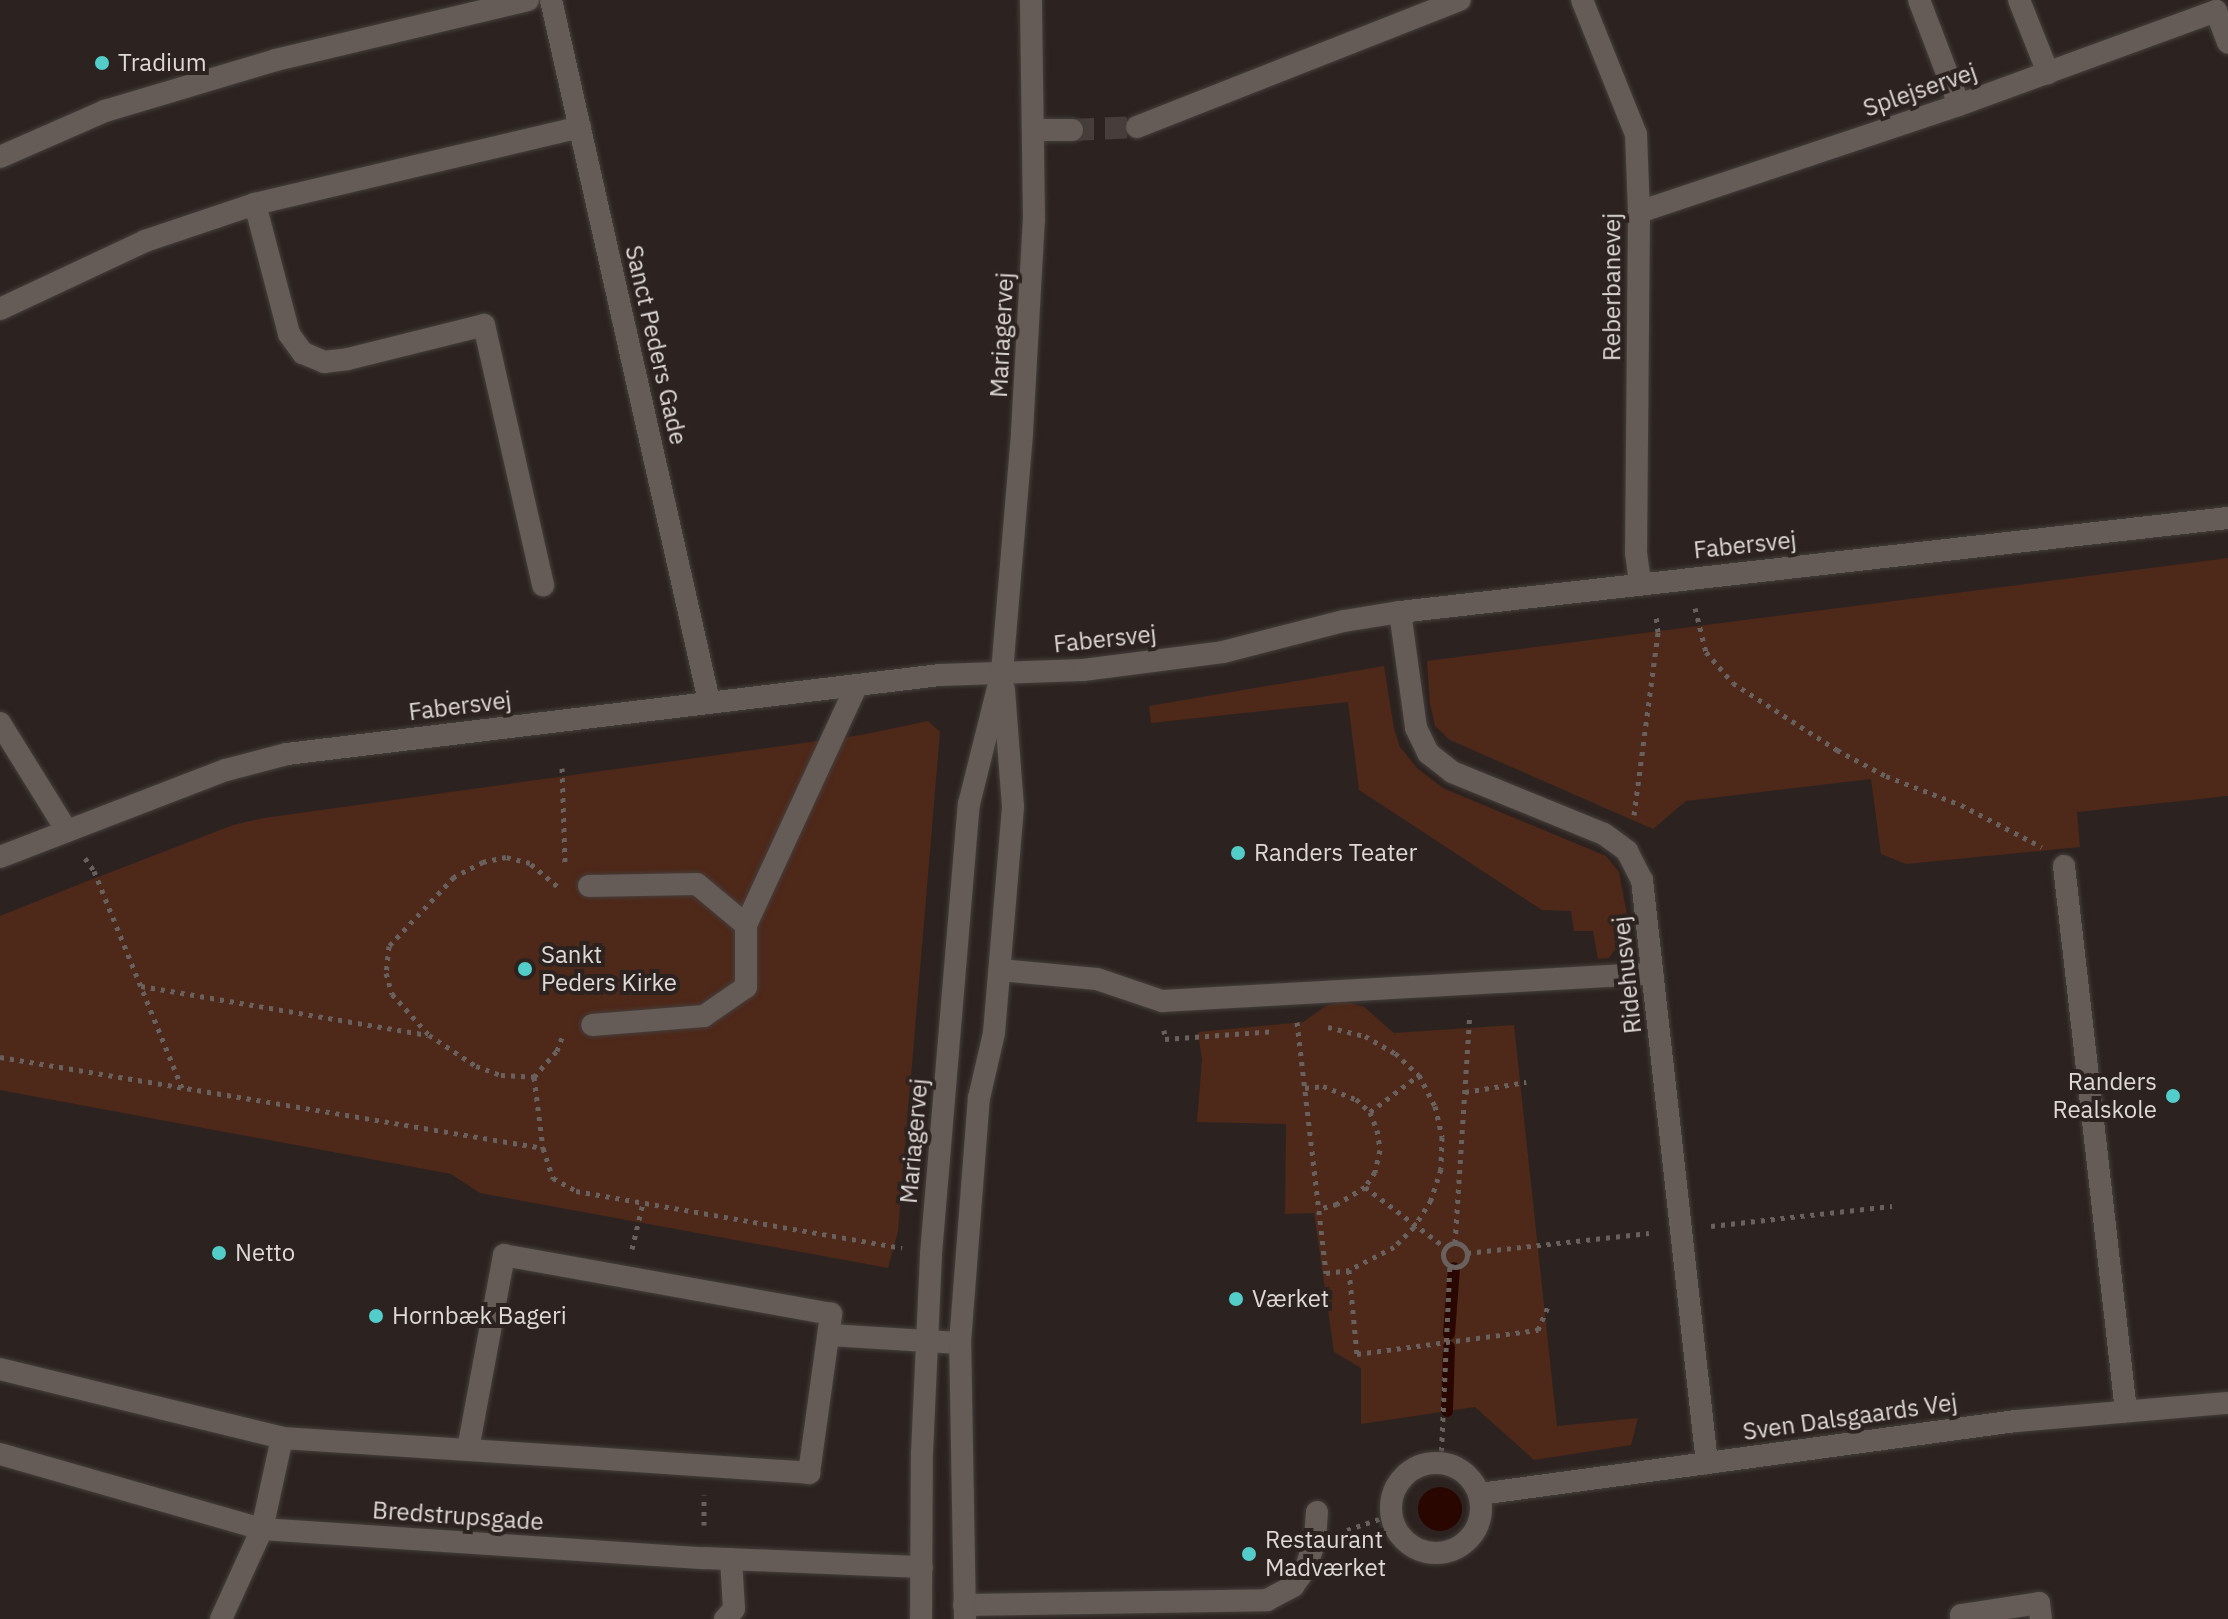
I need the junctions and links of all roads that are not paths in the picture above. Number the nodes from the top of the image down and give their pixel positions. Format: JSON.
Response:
{"nodes":[{"id":1,"x":528,"y":0,"type":"edge"},
{"id":2,"x":551,"y":0,"type":"edge"},
{"id":3,"x":1031,"y":0,"type":"edge"},
{"id":4,"x":1460,"y":0,"type":"edge"},
{"id":5,"x":1582,"y":0,"type":"edge"},
{"id":6,"x":1919,"y":0,"type":"edge"},
{"id":7,"x":2019,"y":0,"type":"edge"},
{"id":8,"x":2228,"y":43,"type":"edge"},
{"id":9,"x":2048,"y":73,"type":"junction"},
{"id":10,"x":1959,"y":105,"type":"junction"},
{"id":11,"x":580,"y":127,"type":"junction"},
{"id":12,"x":1137,"y":127,"type":"tunnel mouth"},
{"id":13,"x":1035,"y":130,"type":"junction"},
{"id":14,"x":1072,"y":130,"type":"tunnel mouth"},
{"id":15,"x":0,"y":157,"type":"edge"},
{"id":16,"x":255,"y":204,"type":"junction"},
{"id":17,"x":1639,"y":212,"type":"junction"},
{"id":18,"x":0,"y":309,"type":"edge"},
{"id":19,"x":2228,"y":518,"type":"edge"},
{"id":20,"x":1646,"y":583,"type":"junction"},
{"id":21,"x":543,"y":585,"type":"dead end"},
{"id":22,"x":1400,"y":612,"type":"junction"},
{"id":23,"x":1002,"y":672,"type":"junction"},
{"id":24,"x":857,"y":685,"type":"junction"},
{"id":25,"x":709,"y":701,"type":"junction"},
{"id":26,"x":0,"y":723,"type":"edge"},
{"id":27,"x":67,"y":831,"type":"junction"},
{"id":28,"x":0,"y":857,"type":"edge"},
{"id":29,"x":2064,"y":866,"type":"road end"},
{"id":30,"x":589,"y":886,"type":"dead end"},
{"id":31,"x":746,"y":925,"type":"junction"},
{"id":32,"x":1000,"y":970,"type":"junction"},
{"id":33,"x":1652,"y":974,"type":"junction"},
{"id":34,"x":592,"y":1025,"type":"road end"},
{"id":35,"x":829,"y":1335,"type":"junction"},
{"id":36,"x":926,"y":1341,"type":"junction"},
{"id":37,"x":960,"y":1343,"type":"junction"},
{"id":38,"x":0,"y":1369,"type":"edge"},
{"id":39,"x":2228,"y":1403,"type":"edge"},
{"id":40,"x":2126,"y":1411,"type":"junction"},
{"id":41,"x":282,"y":1438,"type":"junction"},
{"id":42,"x":468,"y":1450,"type":"junction"},
{"id":43,"x":0,"y":1454,"type":"edge"},
{"id":44,"x":1707,"y":1463,"type":"junction"},
{"id":45,"x":1480,"y":1494,"type":"junction"},
{"id":46,"x":1317,"y":1512,"type":"dead end"},
{"id":47,"x":262,"y":1529,"type":"junction"},
{"id":48,"x":731,"y":1559,"type":"junction"},
{"id":49,"x":922,"y":1567,"type":"junction"},
{"id":50,"x":964,"y":1612,"type":"edge"},
{"id":51,"x":221,"y":1619,"type":"edge"},
{"id":52,"x":725,"y":1619,"type":"edge"},
{"id":53,"x":921,"y":1619,"type":"edge"},
{"id":54,"x":1962,"y":1619,"type":"edge"},
{"id":55,"x":2041,"y":1619,"type":"edge"}],
"edges":[{"from":1,"to":15,"type":"street"},
{"from":2,"to":11,"type":"street","name":"Sanct Peders Gade"},
{"from":3,"to":13,"type":"street","name":"Mariagervej"},
{"from":4,"to":12,"type":"street"},
{"from":5,"to":17,"type":"street","name":"Reberbanevej"},
{"from":6,"to":10,"type":"street"},
{"from":7,"to":9,"type":"street"},
{"from":8,"to":9,"type":"street","name":"Splejservej"},
{"from":9,"to":10,"type":"street","name":"Splejservej"},
{"from":10,"to":17,"type":"street","name":"Splejservej"},
{"from":11,"to":16,"type":"street"},
{"from":11,"to":25,"type":"street","name":"Sanct Peders Gade"},
{"from":13,"to":14,"type":"street"},
{"from":13,"to":23,"type":"street","name":"Mariagervej"},
{"from":16,"to":18,"type":"street"},
{"from":16,"to":21,"type":"street"},
{"from":17,"to":20,"type":"street","name":"Reberbanevej"},
{"from":19,"to":20,"type":"street","name":"Fabersvej"},
{"from":20,"to":22,"type":"street","name":"Fabersvej"},
{"from":22,"to":23,"type":"street","name":"Fabersvej"},
{"from":22,"to":33,"type":"street","name":"Ridehusvej"},
{"from":23,"to":24,"type":"street","name":"Fabersvej"},
{"from":23,"to":32,"type":"street","name":"Mariagervej"},
{"from":23,"to":36,"type":"street","name":"Mariagervej"},
{"from":24,"to":25,"type":"street","name":"Fabersvej"},
{"from":24,"to":31,"type":"street"},
{"from":25,"to":27,"type":"street","name":"Fabersvej"},
{"from":26,"to":27,"type":"street"},
{"from":27,"to":28,"type":"street","name":"Fabersvej"},
{"from":29,"to":40,"type":"street"},
{"from":30,"to":31,"type":"street"},
{"from":31,"to":34,"type":"street"},
{"from":32,"to":33,"type":"street"},
{"from":32,"to":37,"type":"street","name":"Mariagervej"},
{"from":33,"to":44,"type":"street","name":"Ridehusvej"},
{"from":35,"to":36,"type":"street"},
{"from":35,"to":42,"type":"street"},
{"from":35,"to":42,"type":"street"},
{"from":36,"to":37,"type":"street"},
{"from":36,"to":49,"type":"street","name":"Mariagervej"},
{"from":37,"to":50,"type":"street","name":"Mariagervej"},
{"from":38,"to":41,"type":"street"},
{"from":39,"to":40,"type":"street","name":"Sven Dalsgaards Vej"},
{"from":40,"to":44,"type":"street","name":"Sven Dalsgaards Vej"},
{"from":41,"to":42,"type":"street"},
{"from":41,"to":47,"type":"street"},
{"from":43,"to":47,"type":"street","name":"Bredstrupsgade"},
{"from":44,"to":45,"type":"street","name":"Sven Dalsgaards Vej"},
{"from":45,"to":45,"type":"street"},
{"from":46,"to":50,"type":"street"},
{"from":47,"to":48,"type":"street","name":"Bredstrupsgade"},
{"from":47,"to":51,"type":"street"},
{"from":48,"to":49,"type":"street","name":"Bredstrupsgade"},
{"from":48,"to":52,"type":"street"},
{"from":49,"to":53,"type":"street","name":"Mariagervej"},
{"from":54,"to":55,"type":"street"}]}
